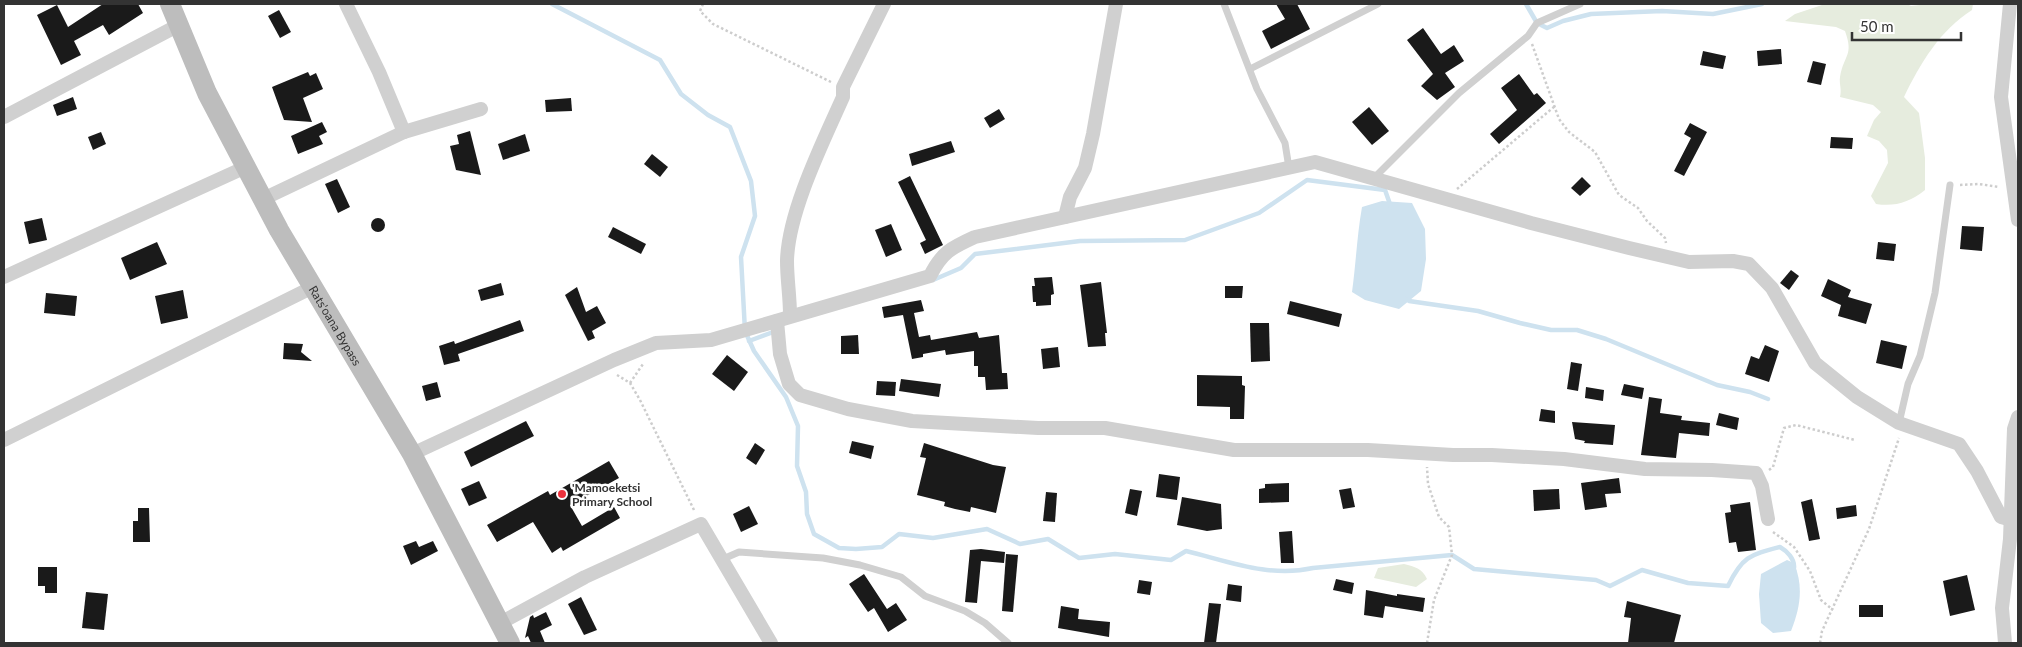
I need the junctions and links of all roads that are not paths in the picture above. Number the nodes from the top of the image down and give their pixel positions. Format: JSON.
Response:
{"nodes":[{"id":1,"x":170,"y":4,"type":"edge"},
{"id":2,"x":346,"y":4,"type":"edge"},
{"id":3,"x":884,"y":4,"type":"edge"},
{"id":4,"x":1116,"y":4,"type":"edge"},
{"id":5,"x":1224,"y":4,"type":"edge"},
{"id":6,"x":1378,"y":4,"type":"edge"},
{"id":7,"x":1580,"y":4,"type":"edge"},
{"id":8,"x":2010,"y":4,"type":"edge"},
{"id":9,"x":179,"y":25,"type":"junction"},
{"id":10,"x":1250,"y":69,"type":"junction"},
{"id":11,"x":481,"y":109,"type":"dead end"},
{"id":12,"x":4,"y":117,"type":"edge"},
{"id":13,"x":404,"y":132,"type":"junction"},
{"id":14,"x":246,"y":167,"type":"junction"},
{"id":15,"x":1289,"y":168,"type":"junction"},
{"id":16,"x":1374,"y":178,"type":"junction"},
{"id":17,"x":1950,"y":185,"type":"road end"},
{"id":18,"x":263,"y":199,"type":"junction"},
{"id":19,"x":1065,"y":217,"type":"junction"},
{"id":20,"x":2018,"y":220,"type":"edge"},
{"id":21,"x":4,"y":277,"type":"edge"},
{"id":22,"x":313,"y":287,"type":"junction"},
{"id":23,"x":790,"y":315,"type":"junction"},
{"id":24,"x":777,"y":321,"type":"junction"},
{"id":25,"x":2018,"y":417,"type":"edge"},
{"id":26,"x":1901,"y":424,"type":"junction"},
{"id":27,"x":4,"y":440,"type":"edge"},
{"id":28,"x":412,"y":454,"type":"junction"},
{"id":29,"x":1768,"y":519,"type":"road end"},
{"id":30,"x":2014,"y":527,"type":"edge"},
{"id":31,"x":723,"y":559,"type":"junction"},
{"id":32,"x":500,"y":622,"type":"junction"},
{"id":33,"x":508,"y":642,"type":"edge"},
{"id":34,"x":771,"y":643,"type":"edge"},
{"id":35,"x":1008,"y":643,"type":"edge"},
{"id":36,"x":2005,"y":643,"type":"edge"}],
"edges":[{"from":1,"to":9,"type":"street","name":"Rats'oana Bypass"},
{"from":2,"to":13,"type":"street"},
{"from":3,"to":23,"type":"street"},
{"from":4,"to":19,"type":"street"},
{"from":5,"to":10,"type":"lane"},
{"from":6,"to":10,"type":"lane"},
{"from":7,"to":16,"type":"lane"},
{"from":8,"to":20,"type":"street"},
{"from":9,"to":12,"type":"street"},
{"from":9,"to":14,"type":"street","name":"Rats'oana Bypass"},
{"from":10,"to":15,"type":"lane"},
{"from":11,"to":13,"type":"street"},
{"from":13,"to":18,"type":"street"},
{"from":14,"to":18,"type":"street","name":"Rats'oana Bypass"},
{"from":14,"to":21,"type":"street"},
{"from":15,"to":16,"type":"street"},
{"from":15,"to":19,"type":"street"},
{"from":16,"to":26,"type":"street"},
{"from":17,"to":26,"type":"lane"},
{"from":18,"to":22,"type":"street","name":"Rats'oana Bypass"},
{"from":19,"to":23,"type":"street"},
{"from":22,"to":27,"type":"street"},
{"from":22,"to":28,"type":"street","name":"Rats'oana Bypass"},
{"from":23,"to":24,"type":"street"},
{"from":24,"to":28,"type":"street"},
{"from":24,"to":29,"type":"street"},
{"from":25,"to":30,"type":"street"},
{"from":26,"to":30,"type":"street"},
{"from":28,"to":32,"type":"street","name":"Rats'oana Bypass"},
{"from":30,"to":36,"type":"street"},
{"from":31,"to":32,"type":"street"},
{"from":31,"to":34,"type":"street"},
{"from":31,"to":35,"type":"lane"},
{"from":32,"to":33,"type":"street","name":"Rats'oana Bypass"}]}
